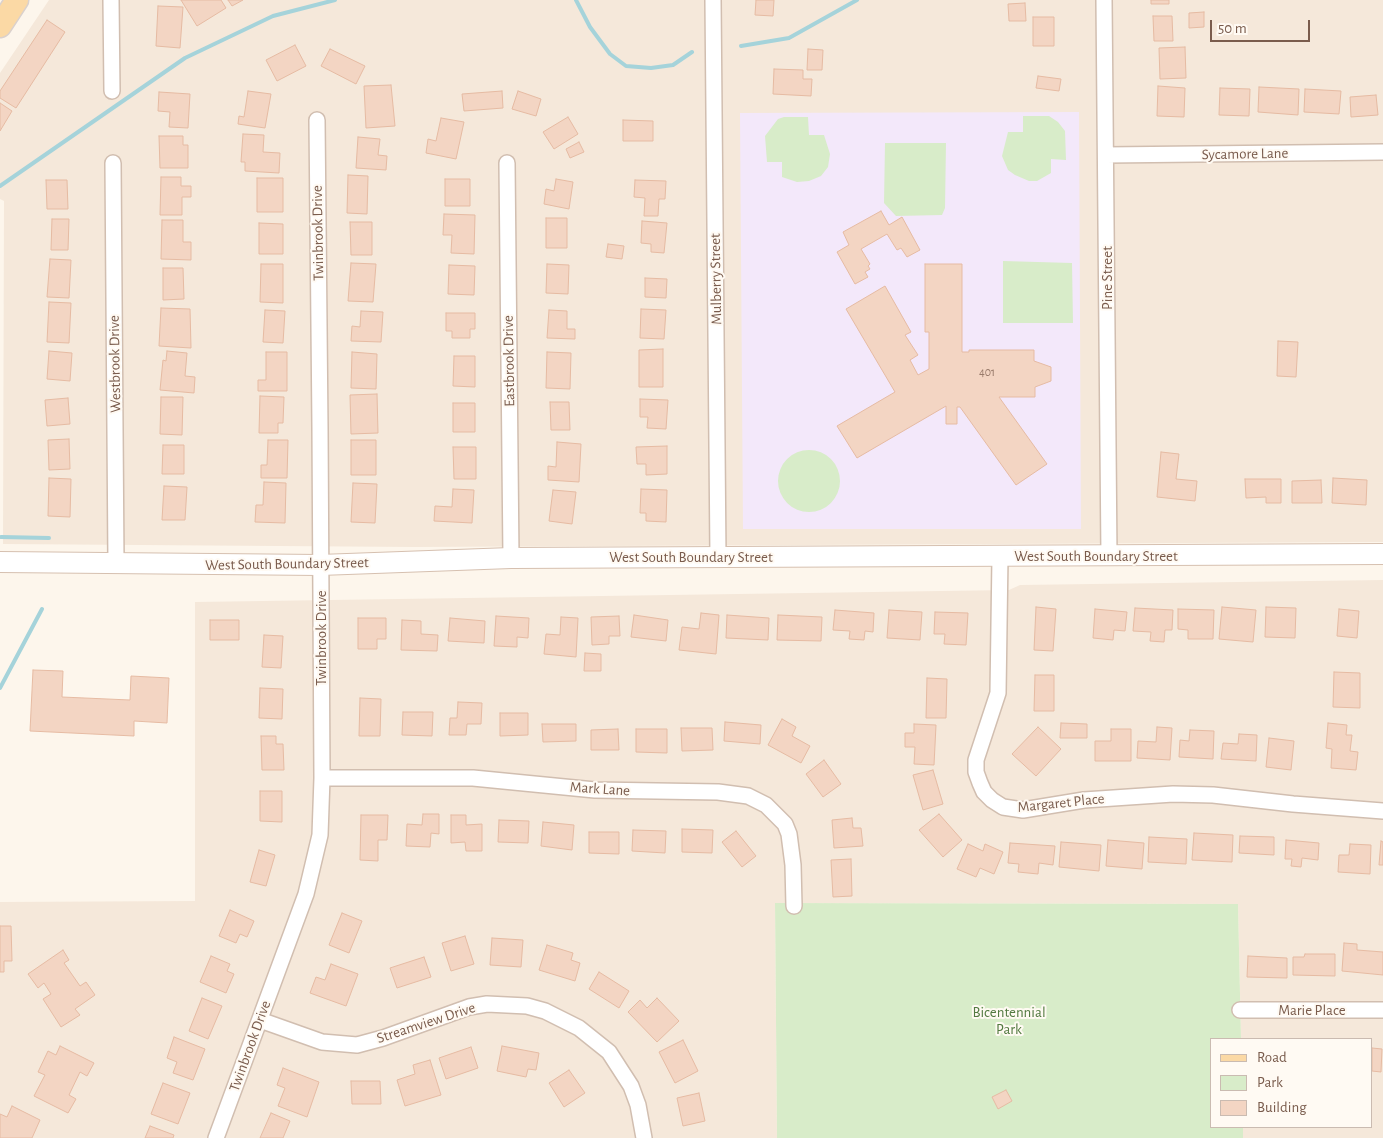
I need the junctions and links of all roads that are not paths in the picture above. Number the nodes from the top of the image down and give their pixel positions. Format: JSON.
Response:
{"nodes":[{"id":1,"x":4,"y":0,"type":"edge"},
{"id":2,"x":17,"y":0,"type":"edge"},
{"id":3,"x":111,"y":0,"type":"edge"},
{"id":4,"x":713,"y":0,"type":"edge"},
{"id":5,"x":1104,"y":0,"type":"edge"},
{"id":6,"x":0,"y":9,"type":"edge"},
{"id":7,"x":0,"y":26,"type":"edge"},
{"id":8,"x":112,"y":91,"type":"dead end"},
{"id":9,"x":317,"y":120,"type":"dead end"},
{"id":10,"x":1383,"y":152,"type":"edge"},
{"id":11,"x":1106,"y":155,"type":"junction"},
{"id":12,"x":113,"y":163,"type":"dead end"},
{"id":13,"x":507,"y":163,"type":"dead end"},
{"id":14,"x":1383,"y":554,"type":"edge"},
{"id":15,"x":1109,"y":556,"type":"junction"},
{"id":16,"x":718,"y":557,"type":"junction"},
{"id":17,"x":1000,"y":557,"type":"junction"},
{"id":18,"x":511,"y":558,"type":"junction"},
{"id":19,"x":0,"y":562,"type":"edge"},
{"id":20,"x":116,"y":564,"type":"junction"},
{"id":21,"x":320,"y":564,"type":"junction"},
{"id":22,"x":322,"y":778,"type":"junction"},
{"id":23,"x":1383,"y":811,"type":"edge"},
{"id":24,"x":794,"y":906,"type":"dead end"},
{"id":25,"x":1240,"y":1010,"type":"dead end"},
{"id":26,"x":1383,"y":1010,"type":"edge"},
{"id":27,"x":260,"y":1020,"type":"junction"},
{"id":28,"x":216,"y":1138,"type":"edge"},
{"id":29,"x":644,"y":1138,"type":"edge"}],
"edges":[{"from":1,"to":6,"type":"main road"},
{"from":2,"to":7,"type":"main road"},
{"from":3,"to":8,"type":"street"},
{"from":4,"to":16,"type":"street","name":"Mulberry Street"},
{"from":5,"to":11,"type":"street","name":"Pine Street"},
{"from":9,"to":21,"type":"street","name":"Twinbrook Drive"},
{"from":10,"to":11,"type":"street","name":"Sycamore Lane"},
{"from":11,"to":15,"type":"street","name":"Pine Street"},
{"from":12,"to":20,"type":"street","name":"Westbrook Drive"},
{"from":13,"to":18,"type":"street","name":"Eastbrook Drive"},
{"from":14,"to":15,"type":"street","name":"West South Boundary Street"},
{"from":15,"to":17,"type":"street","name":"West South Boundary Street"},
{"from":16,"to":17,"type":"street","name":"West South Boundary Street"},
{"from":16,"to":18,"type":"street","name":"West South Boundary Street"},
{"from":17,"to":23,"type":"street","name":"Margaret Place"},
{"from":18,"to":21,"type":"street","name":"West South Boundary Street"},
{"from":19,"to":20,"type":"street","name":"West South Boundary Street"},
{"from":20,"to":21,"type":"street","name":"West South Boundary Street"},
{"from":21,"to":22,"type":"street","name":"Twinbrook Drive"},
{"from":22,"to":24,"type":"street","name":"Mark Lane"},
{"from":22,"to":27,"type":"street","name":"Twinbrook Drive"},
{"from":25,"to":26,"type":"street","name":"Marie Place"},
{"from":27,"to":28,"type":"street","name":"Twinbrook Drive"},
{"from":27,"to":29,"type":"street","name":"Streamview Drive"}]}
